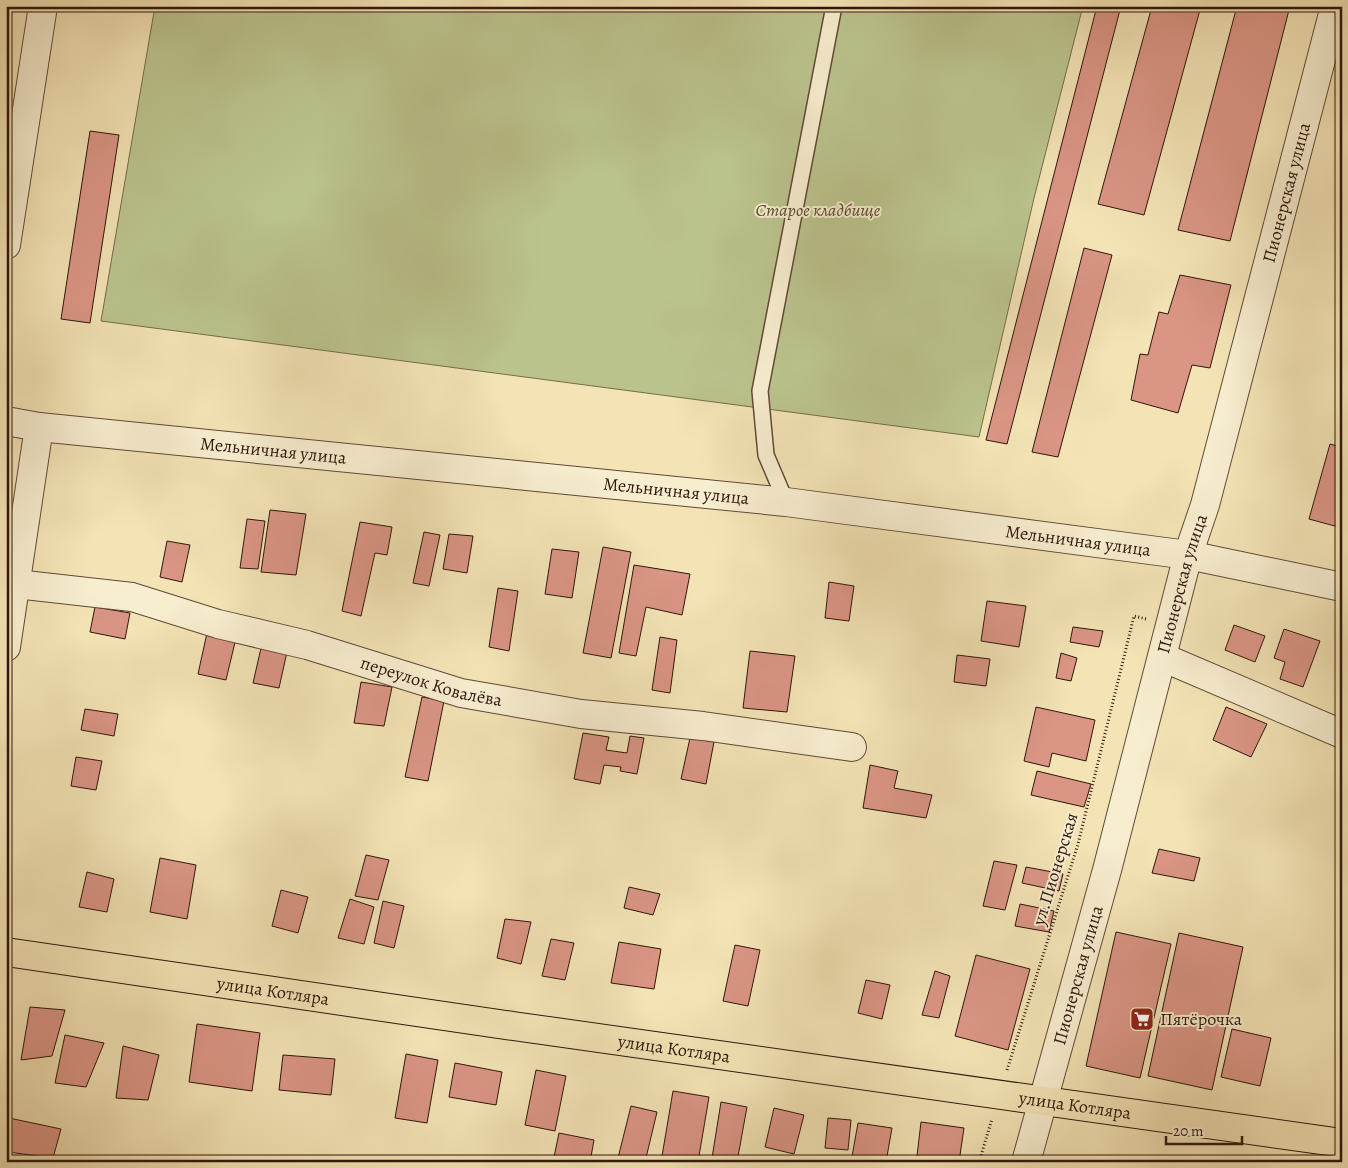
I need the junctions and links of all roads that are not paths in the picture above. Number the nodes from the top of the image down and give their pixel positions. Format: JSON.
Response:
{"nodes":[{"id":1,"x":43,"y":6,"type":"edge"},
{"id":2,"x":834,"y":6,"type":"edge"},
{"id":3,"x":1337,"y":10,"type":"edge"},
{"id":4,"x":6,"y":245,"type":"edge"},
{"id":5,"x":6,"y":421,"type":"edge"},
{"id":6,"x":39,"y":427,"type":"junction"},
{"id":7,"x":786,"y":502,"type":"junction"},
{"id":8,"x":1188,"y":555,"type":"junction"},
{"id":9,"x":16,"y":584,"type":"junction"},
{"id":10,"x":1342,"y":587,"type":"edge"},
{"id":11,"x":6,"y":647,"type":"edge"},
{"id":12,"x":1162,"y":658,"type":"junction"},
{"id":13,"x":1342,"y":734,"type":"edge"},
{"id":14,"x":852,"y":747,"type":"dead end"},
{"id":15,"x":6,"y":952,"type":"edge"},
{"id":16,"x":1044,"y":1101,"type":"junction"},
{"id":17,"x":1342,"y":1144,"type":"edge"},
{"id":18,"x":1026,"y":1162,"type":"edge"}],
"edges":[{"from":1,"to":4,"type":"street"},
{"from":2,"to":7,"type":"lane"},
{"from":3,"to":8,"type":"street","name":"Пионерская улица"},
{"from":5,"to":6,"type":"street","name":"Мельничная улица"},
{"from":6,"to":7,"type":"street","name":"Мельничная улица"},
{"from":6,"to":9,"type":"street"},
{"from":7,"to":8,"type":"street","name":"Мельничная улица"},
{"from":8,"to":10,"type":"street","name":"Мельничная улица"},
{"from":8,"to":12,"type":"street","name":"Пионерская улица"},
{"from":9,"to":11,"type":"street"},
{"from":9,"to":14,"type":"street","name":"переулок Ковалёва"},
{"from":12,"to":13,"type":"street"},
{"from":12,"to":16,"type":"street","name":"Пионерская улица"},
{"from":15,"to":16,"type":"main road","name":"улица Котляра"},
{"from":16,"to":17,"type":"main road","name":"улица Котляра"},
{"from":16,"to":18,"type":"street","name":"Пионерская улица"}]}
